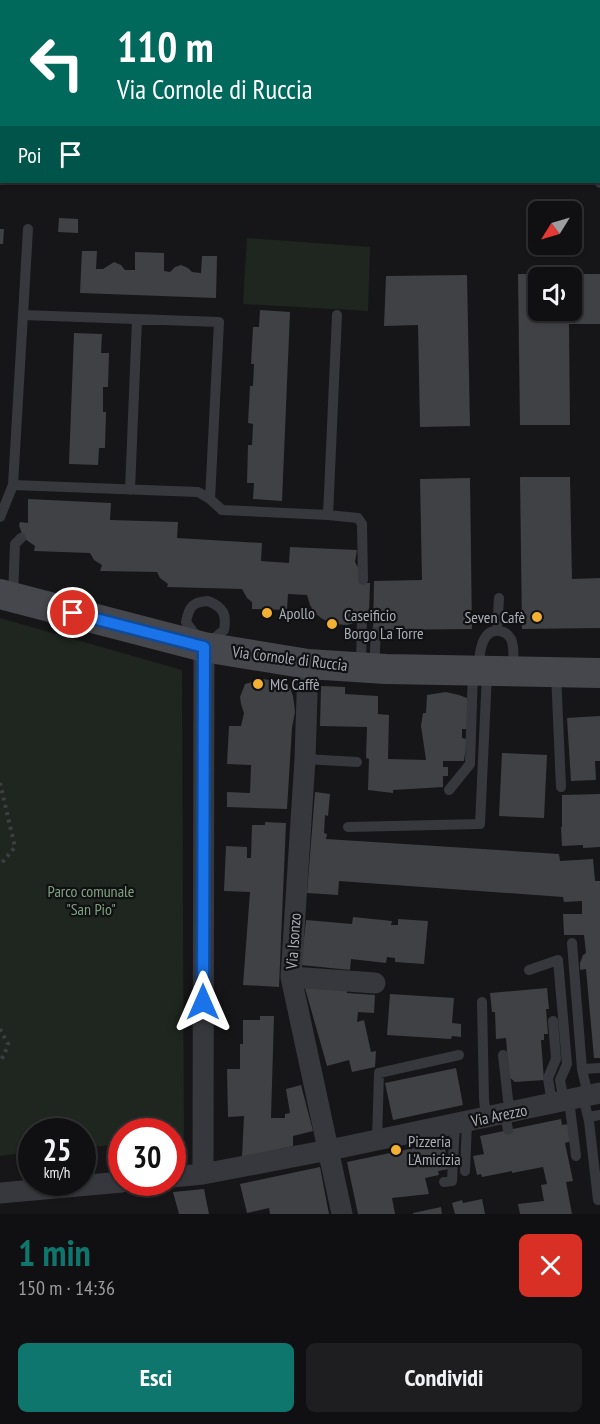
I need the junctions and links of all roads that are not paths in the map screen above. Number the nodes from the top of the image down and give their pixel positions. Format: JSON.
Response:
{"nodes":[{"id":1,"x":27,"y":230,"type":"dead end"},
{"id":2,"x":23,"y":315,"type":"junction"},
{"id":3,"x":337,"y":315,"type":"dead end"},
{"id":4,"x":137,"y":320,"type":"junction"},
{"id":5,"x":13,"y":485,"type":"junction"},
{"id":6,"x":130,"y":490,"type":"junction"},
{"id":7,"x":210,"y":499,"type":"junction"},
{"id":8,"x":328,"y":515,"type":"junction"},
{"id":9,"x":0,"y":517,"type":"edge"},
{"id":10,"x":21,"y":538,"type":"dead end"},
{"id":11,"x":363,"y":580,"type":"dead end"},
{"id":12,"x":6,"y":596,"type":"edge"},
{"id":13,"x":499,"y":598,"type":"dead end"},
{"id":14,"x":362,"y":617,"type":"dead end"},
{"id":15,"x":497,"y":630,"type":"junction"},
{"id":16,"x":376,"y":632,"type":"dead end"},
{"id":17,"x":204,"y":647,"type":"junction"},
{"id":18,"x":308,"y":664,"type":"junction"},
{"id":19,"x":368,"y":668,"type":"junction"},
{"id":20,"x":488,"y":671,"type":"junction"},
{"id":21,"x":556,"y":673,"type":"junction"},
{"id":22,"x":600,"y":673,"type":"edge"},
{"id":23,"x":304,"y":759,"type":"junction"},
{"id":24,"x":357,"y":762,"type":"dead end"},
{"id":25,"x":561,"y":787,"type":"dead end"},
{"id":26,"x":449,"y":790,"type":"dead end"},
{"id":27,"x":348,"y":827,"type":"dead end"},
{"id":28,"x":572,"y":942,"type":"dead end"},
{"id":29,"x":529,"y":969,"type":"dead end"},
{"id":30,"x":291,"y":977,"type":"junction"},
{"id":31,"x":375,"y":983,"type":"dead end"},
{"id":32,"x":482,"y":1002,"type":"dead end"},
{"id":33,"x":553,"y":1021,"type":"dead end"},
{"id":34,"x":459,"y":1055,"type":"dead end"},
{"id":35,"x":503,"y":1055,"type":"dead end"},
{"id":36,"x":600,"y":1068,"type":"edge"},
{"id":37,"x":582,"y":1069,"type":"junction"},
{"id":38,"x":578,"y":1101,"type":"edge"},
{"id":39,"x":600,"y":1115,"type":"edge"},
{"id":40,"x":489,"y":1120,"type":"junction"},
{"id":41,"x":376,"y":1140,"type":"junction"},
{"id":42,"x":328,"y":1150,"type":"junction"},
{"id":43,"x":576,"y":1156,"type":"dead end"},
{"id":44,"x":465,"y":1171,"type":"dead end"},
{"id":45,"x":203,"y":1174,"type":"junction"},
{"id":46,"x":186,"y":1176,"type":"edge"},
{"id":47,"x":444,"y":1182,"type":"dead end"},
{"id":48,"x":108,"y":1183,"type":"edge"},
{"id":49,"x":0,"y":1193,"type":"edge"},
{"id":50,"x":598,"y":1200,"type":"dead end"},
{"id":51,"x":342,"y":1214,"type":"edge"}],
"edges":[{"from":1,"to":2,"type":"lane"},
{"from":2,"to":4,"type":"lane"},
{"from":2,"to":5,"type":"lane"},
{"from":3,"to":8,"type":"lane"},
{"from":4,"to":6,"type":"lane"},
{"from":4,"to":7,"type":"lane"},
{"from":5,"to":6,"type":"lane"},
{"from":5,"to":9,"type":"lane"},
{"from":6,"to":7,"type":"lane"},
{"from":7,"to":8,"type":"lane"},
{"from":8,"to":11,"type":"lane"},
{"from":10,"to":12,"type":"lane"},
{"from":12,"to":17,"type":"main road","name":"Via Cornole di Ruccia"},
{"from":13,"to":15,"type":"lane"},
{"from":14,"to":19,"type":"lane"},
{"from":15,"to":20,"type":"lane"},
{"from":15,"to":20,"type":"lane"},
{"from":16,"to":19,"type":"lane"},
{"from":17,"to":17,"type":"lane"},
{"from":17,"to":18,"type":"main road","name":"Via Cornole di Ruccia"},
{"from":17,"to":45,"type":"street"},
{"from":18,"to":19,"type":"main road","name":"Via Cornole di Ruccia"},
{"from":18,"to":23,"type":"street","name":"Via Isonzo"},
{"from":19,"to":20,"type":"main road","name":"Via Cornole di Ruccia"},
{"from":20,"to":21,"type":"main road","name":"Via Cornole di Ruccia"},
{"from":20,"to":26,"type":"lane"},
{"from":20,"to":27,"type":"lane"},
{"from":21,"to":22,"type":"main road","name":"Via Cornole di Ruccia"},
{"from":21,"to":25,"type":"lane"},
{"from":23,"to":24,"type":"lane"},
{"from":23,"to":30,"type":"street","name":"Via Isonzo"},
{"from":28,"to":37,"type":"lane"},
{"from":29,"to":38,"type":"lane"},
{"from":30,"to":31,"type":"street"},
{"from":30,"to":42,"type":"street","name":"Via Isonzo"},
{"from":32,"to":40,"type":"lane"},
{"from":33,"to":38,"type":"lane"},
{"from":34,"to":41,"type":"lane"},
{"from":35,"to":40,"type":"lane"},
{"from":36,"to":37,"type":"lane"},
{"from":37,"to":38,"type":"lane"},
{"from":38,"to":39,"type":"lane"},
{"from":38,"to":40,"type":"street","name":"Via Arezzo"},
{"from":38,"to":43,"type":"lane"},
{"from":38,"to":50,"type":"lane"},
{"from":40,"to":41,"type":"street","name":"Via Arezzo"},
{"from":40,"to":44,"type":"lane"},
{"from":40,"to":47,"type":"lane"},
{"from":41,"to":42,"type":"street","name":"Via Arezzo"},
{"from":42,"to":45,"type":"street","name":"Via Arezzo"},
{"from":42,"to":51,"type":"street","name":"Via Isonzo"},
{"from":45,"to":46,"type":"street","name":"Via Arezzo"},
{"from":48,"to":49,"type":"street"}]}
